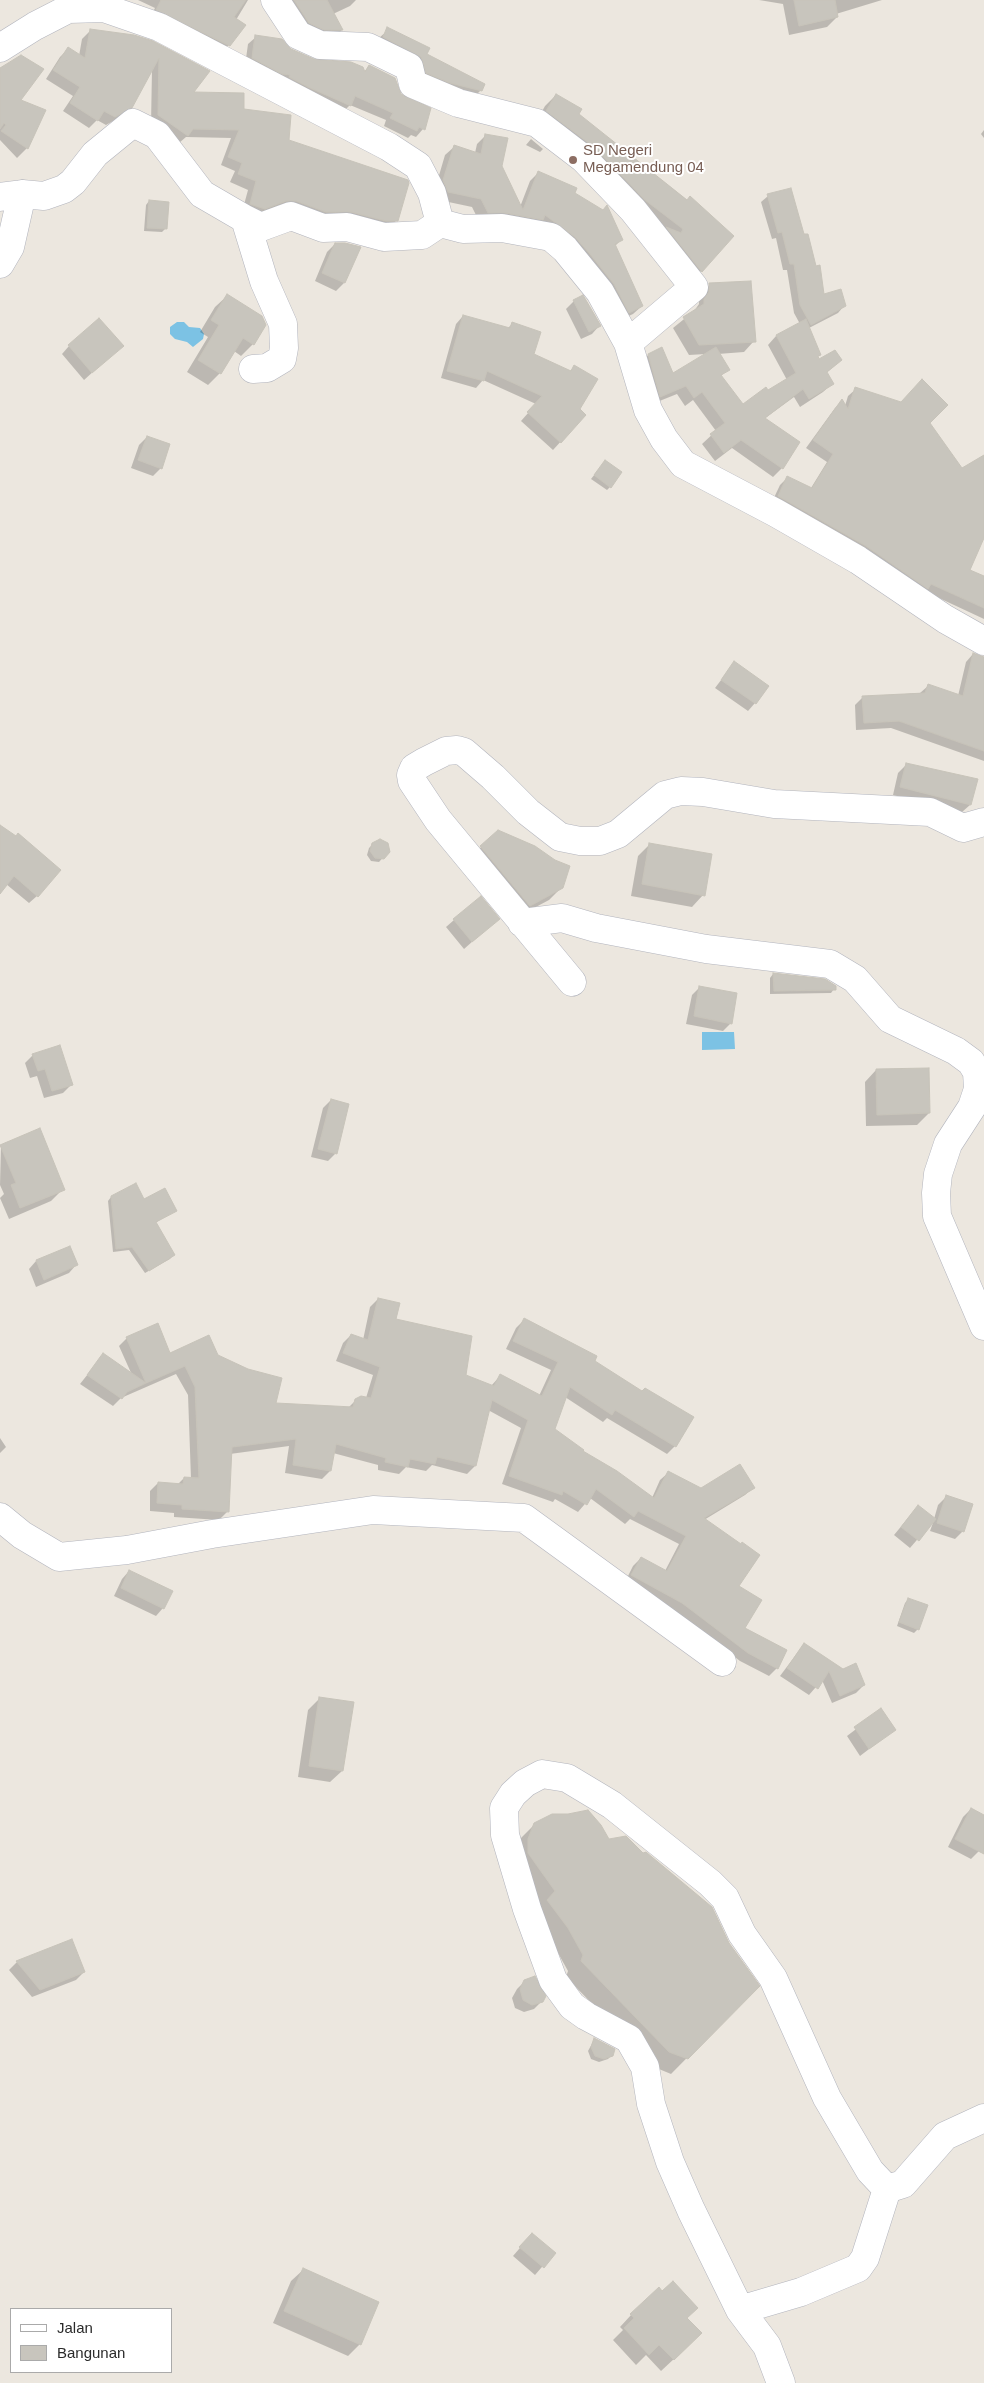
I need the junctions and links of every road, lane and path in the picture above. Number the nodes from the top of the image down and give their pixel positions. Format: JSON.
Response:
{"nodes":[{"id":1,"x":276,"y":0,"type":"edge"},
{"id":2,"x":0,"y":48,"type":"edge"},
{"id":3,"x":11,"y":195,"type":"edge"},
{"id":4,"x":245,"y":219,"type":"junction"},
{"id":5,"x":440,"y":223,"type":"junction"},
{"id":6,"x":0,"y":264,"type":"edge"},
{"id":7,"x":628,"y":343,"type":"junction"},
{"id":8,"x":253,"y":369,"type":"dead end"},
{"id":9,"x":984,"y":641,"type":"edge"},
{"id":10,"x":984,"y":822,"type":"edge"},
{"id":11,"x":522,"y":923,"type":"junction"},
{"id":12,"x":572,"y":982,"type":"dead end"},
{"id":13,"x":984,"y":1326,"type":"edge"},
{"id":14,"x":0,"y":1517,"type":"edge"},
{"id":15,"x":722,"y":1662,"type":"dead end"},
{"id":16,"x":984,"y":2118,"type":"edge"},
{"id":17,"x":887,"y":2189,"type":"junction"},
{"id":18,"x":740,"y":2310,"type":"junction"},
{"id":19,"x":781,"y":2383,"type":"edge"}],
"edges":[{"from":1,"to":7,"type":"street"},
{"from":2,"to":5,"type":"street"},
{"from":3,"to":4,"type":"street"},
{"from":3,"to":6,"type":"street"},
{"from":4,"to":5,"type":"street"},
{"from":4,"to":8,"type":"street"},
{"from":5,"to":7,"type":"street"},
{"from":7,"to":9,"type":"street"},
{"from":10,"to":11,"type":"street"},
{"from":11,"to":12,"type":"street"},
{"from":11,"to":13,"type":"street"},
{"from":14,"to":15,"type":"street"},
{"from":16,"to":17,"type":"street"},
{"from":17,"to":18,"type":"street"},
{"from":17,"to":18,"type":"street"},
{"from":18,"to":19,"type":"street"}]}
